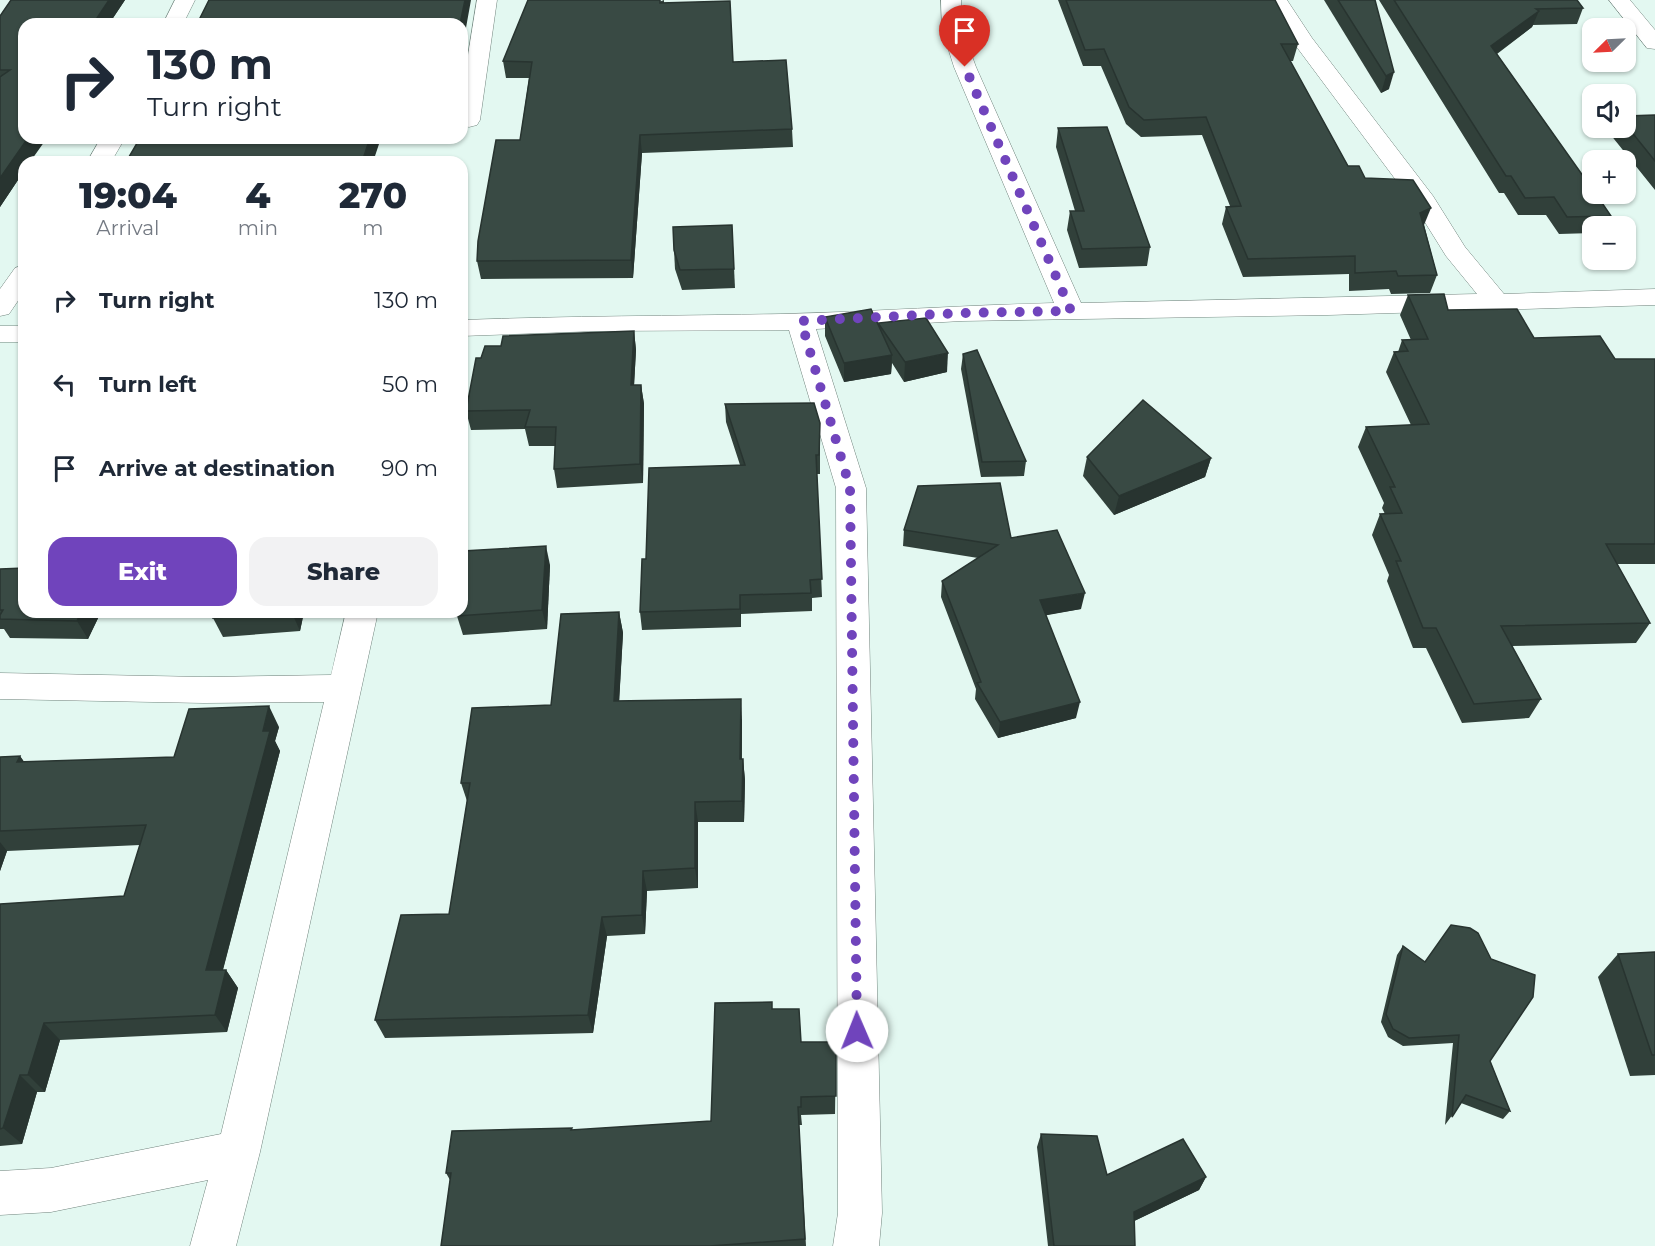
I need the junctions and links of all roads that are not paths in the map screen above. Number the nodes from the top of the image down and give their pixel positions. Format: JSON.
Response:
{"nodes":[{"id":1,"x":185,"y":0,"type":"edge"},
{"id":2,"x":487,"y":0,"type":"edge"},
{"id":3,"x":951,"y":0,"type":"edge"},
{"id":4,"x":1277,"y":0,"type":"edge"},
{"id":5,"x":1619,"y":0,"type":"edge"},
{"id":6,"x":176,"y":18,"type":"edge"},
{"id":7,"x":1655,"y":43,"type":"edge"},
{"id":8,"x":469,"y":120,"type":"dead end"},
{"id":9,"x":18,"y":282,"type":"edge"},
{"id":10,"x":1655,"y":297,"type":"edge"},
{"id":11,"x":1496,"y":301,"type":"junction"},
{"id":12,"x":0,"y":308,"type":"edge"},
{"id":13,"x":1071,"y":311,"type":"junction"},
{"id":14,"x":801,"y":321,"type":"junction"},
{"id":15,"x":468,"y":328,"type":"edge"},
{"id":16,"x":0,"y":334,"type":"edge"},
{"id":17,"x":18,"y":334,"type":"edge"},
{"id":18,"x":361,"y":618,"type":"edge"},
{"id":19,"x":0,"y":686,"type":"edge"},
{"id":20,"x":345,"y":688,"type":"junction"},
{"id":21,"x":238,"y":1152,"type":"junction"},
{"id":22,"x":0,"y":1193,"type":"edge"},
{"id":23,"x":213,"y":1246,"type":"edge"},
{"id":24,"x":856,"y":1246,"type":"edge"}],
"edges":[{"from":1,"to":6,"type":"street"},
{"from":2,"to":8,"type":"street"},
{"from":3,"to":13,"type":"street"},
{"from":4,"to":11,"type":"street"},
{"from":5,"to":7,"type":"street"},
{"from":9,"to":12,"type":"street"},
{"from":10,"to":11,"type":"street"},
{"from":11,"to":13,"type":"street"},
{"from":13,"to":14,"type":"street"},
{"from":14,"to":15,"type":"street"},
{"from":14,"to":24,"type":"street"},
{"from":16,"to":17,"type":"street"},
{"from":18,"to":20,"type":"street"},
{"from":19,"to":20,"type":"street"},
{"from":20,"to":21,"type":"street"},
{"from":21,"to":22,"type":"street"},
{"from":21,"to":23,"type":"street"}]}
